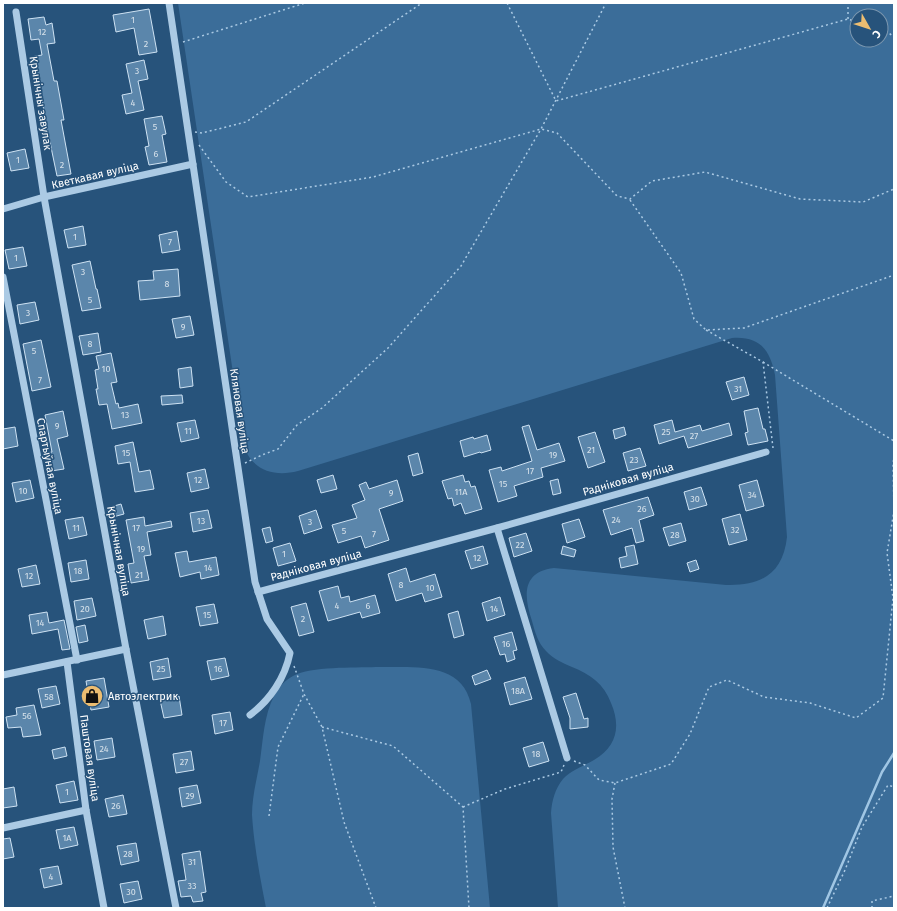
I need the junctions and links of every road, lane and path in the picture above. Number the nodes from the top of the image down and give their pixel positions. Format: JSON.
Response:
{"nodes":[{"id":1,"x":169,"y":3,"type":"edge"},
{"id":2,"x":305,"y":3,"type":"edge"},
{"id":3,"x":422,"y":3,"type":"edge"},
{"id":4,"x":507,"y":3,"type":"edge"},
{"id":5,"x":606,"y":3,"type":"edge"},
{"id":6,"x":848,"y":3,"type":"edge"},
{"id":7,"x":16,"y":12,"type":"dead end"},
{"id":8,"x":848,"y":19,"type":"joint"},
{"id":9,"x":175,"y":45,"type":"junction"},
{"id":10,"x":556,"y":101,"type":"junction"},
{"id":11,"x":541,"y":129,"type":"junction"},
{"id":12,"x":188,"y":131,"type":"junction"},
{"id":13,"x":197,"y":144,"type":"dead end"},
{"id":14,"x":193,"y":164,"type":"junction"},
{"id":15,"x":894,"y":189,"type":"edge"},
{"id":16,"x":44,"y":198,"type":"junction"},
{"id":17,"x":630,"y":200,"type":"junction"},
{"id":18,"x":3,"y":209,"type":"edge"},
{"id":19,"x":894,"y":275,"type":"edge"},
{"id":20,"x":3,"y":277,"type":"edge"},
{"id":21,"x":706,"y":330,"type":"junction"},
{"id":22,"x":763,"y":362,"type":"junction"},
{"id":23,"x":894,"y":441,"type":"edge"},
{"id":24,"x":766,"y":452,"type":"joint"},
{"id":25,"x":894,"y":459,"type":"edge"},
{"id":26,"x":237,"y":467,"type":"junction"},
{"id":27,"x":496,"y":528,"type":"junction"},
{"id":28,"x":258,"y":592,"type":"junction"},
{"id":29,"x":126,"y":649,"type":"junction"},
{"id":30,"x":290,"y":653,"type":"junction"},
{"id":31,"x":77,"y":660,"type":"junction"},
{"id":32,"x":67,"y":662,"type":"junction"},
{"id":33,"x":3,"y":675,"type":"edge"},
{"id":34,"x":304,"y":694,"type":"junction"},
{"id":35,"x":250,"y":715,"type":"dead end"},
{"id":36,"x":322,"y":727,"type":"junction"},
{"id":37,"x":567,"y":758,"type":"junction"},
{"id":38,"x":615,"y":783,"type":"junction"},
{"id":39,"x":894,"y":787,"type":"edge"},
{"id":40,"x":463,"y":807,"type":"junction"},
{"id":41,"x":86,"y":810,"type":"junction"},
{"id":42,"x":269,"y":816,"type":"dead end"},
{"id":43,"x":3,"y":828,"type":"edge"},
{"id":44,"x":894,"y":896,"type":"edge"},
{"id":45,"x":104,"y":908,"type":"edge"},
{"id":46,"x":176,"y":908,"type":"edge"},
{"id":47,"x":376,"y":908,"type":"edge"},
{"id":48,"x":469,"y":908,"type":"edge"},
{"id":49,"x":625,"y":908,"type":"edge"},
{"id":50,"x":827,"y":908,"type":"edge"},
{"id":51,"x":872,"y":908,"type":"edge"}],
"edges":[{"from":1,"to":9,"type":"street","name":"Кляновая вуліца"},
{"from":2,"to":9,"type":"path"},
{"from":3,"to":12,"type":"path"},
{"from":4,"to":10,"type":"path"},
{"from":5,"to":10,"type":"path"},
{"from":6,"to":8,"type":"path"},
{"from":7,"to":16,"type":"street","name":"Крынічны завулак"},
{"from":8,"to":10,"type":"path"},
{"from":9,"to":12,"type":"street","name":"Кляновая вуліца"},
{"from":10,"to":11,"type":"path"},
{"from":11,"to":13,"type":"path"},
{"from":11,"to":17,"type":"path"},
{"from":11,"to":26,"type":"path"},
{"from":12,"to":14,"type":"street","name":"Кляновая вуліца"},
{"from":14,"to":16,"type":"street","name":"Кветкавая вуліца"},
{"from":14,"to":26,"type":"street","name":"Кляновая вуліца"},
{"from":15,"to":17,"type":"path"},
{"from":16,"to":18,"type":"street","name":"Кветкавая вуліца"},
{"from":16,"to":29,"type":"street","name":"Крынічная вуліца"},
{"from":17,"to":21,"type":"path"},
{"from":19,"to":21,"type":"path"},
{"from":20,"to":31,"type":"street","name":"Спартыўная вуліца"},
{"from":21,"to":22,"type":"path"},
{"from":22,"to":23,"type":"path"},
{"from":22,"to":24,"type":"path"},
{"from":24,"to":27,"type":"street","name":"Радніковая вуліца"},
{"from":25,"to":38,"type":"path"},
{"from":26,"to":28,"type":"street","name":"Кляновая вуліца"},
{"from":27,"to":28,"type":"street","name":"Радніковая вуліца"},
{"from":27,"to":37,"type":"street"},
{"from":28,"to":30,"type":"street","name":"Кляновая вуліца"},
{"from":29,"to":31,"type":"street"},
{"from":29,"to":46,"type":"street","name":"Крынічная вуліца"},
{"from":30,"to":34,"type":"path"},
{"from":30,"to":35,"type":"street"},
{"from":31,"to":32,"type":"street"},
{"from":32,"to":33,"type":"street"},
{"from":32,"to":41,"type":"street","name":"Паштовая вуліца"},
{"from":34,"to":36,"type":"path"},
{"from":34,"to":42,"type":"path"},
{"from":36,"to":40,"type":"path"},
{"from":36,"to":47,"type":"path"},
{"from":37,"to":38,"type":"path"},
{"from":37,"to":40,"type":"path"},
{"from":38,"to":49,"type":"path"},
{"from":39,"to":50,"type":"path"},
{"from":40,"to":48,"type":"path"},
{"from":41,"to":43,"type":"street"},
{"from":41,"to":45,"type":"street","name":"Паштовая вуліца"},
{"from":44,"to":51,"type":"path"}]}
